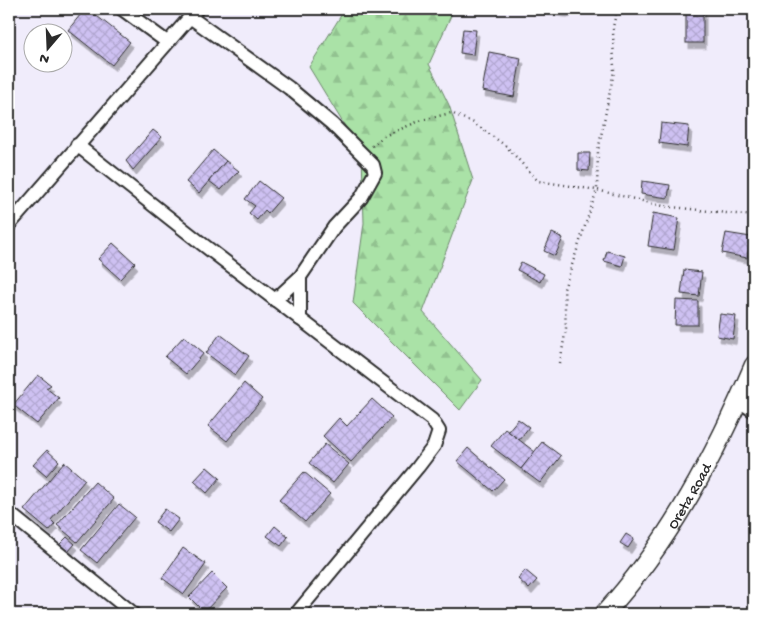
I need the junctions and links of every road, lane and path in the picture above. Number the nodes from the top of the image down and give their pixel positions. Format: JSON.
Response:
{"nodes":[{"id":1,"x":122,"y":9,"type":"edge"},
{"id":2,"x":617,"y":9,"type":"edge"},
{"id":3,"x":194,"y":13,"type":"edge"},
{"id":4,"x":167,"y":42,"type":"junction"},
{"id":5,"x":77,"y":145,"type":"junction"},
{"id":6,"x":362,"y":154,"type":"junction"},
{"id":7,"x":596,"y":190,"type":"junction"},
{"id":8,"x":754,"y":216,"type":"edge"},
{"id":9,"x":9,"y":224,"type":"edge"},
{"id":10,"x":300,"y":277,"type":"junction"},
{"id":11,"x":275,"y":300,"type":"junction"},
{"id":12,"x":300,"y":319,"type":"junction"},
{"id":13,"x":560,"y":363,"type":"dead end"},
{"id":14,"x":754,"y":365,"type":"edge"},
{"id":15,"x":739,"y":401,"type":"junction"},
{"id":16,"x":754,"y":411,"type":"edge"},
{"id":17,"x":9,"y":513,"type":"edge"},
{"id":18,"x":134,"y":614,"type":"edge"},
{"id":19,"x":296,"y":614,"type":"edge"},
{"id":20,"x":604,"y":614,"type":"edge"}],
"edges":[{"from":1,"to":4,"type":"street"},
{"from":2,"to":7,"type":"path"},
{"from":3,"to":4,"type":"street"},
{"from":3,"to":6,"type":"street"},
{"from":4,"to":5,"type":"street"},
{"from":5,"to":9,"type":"street"},
{"from":5,"to":11,"type":"street"},
{"from":6,"to":7,"type":"path"},
{"from":6,"to":10,"type":"street"},
{"from":7,"to":8,"type":"path"},
{"from":7,"to":13,"type":"path"},
{"from":10,"to":11,"type":"street"},
{"from":10,"to":12,"type":"street"},
{"from":11,"to":12,"type":"street"},
{"from":12,"to":19,"type":"street"},
{"from":14,"to":15,"type":"street","name":"Oreta Road"},
{"from":15,"to":16,"type":"street"},
{"from":15,"to":20,"type":"street","name":"Oreta Road"},
{"from":17,"to":18,"type":"street"}]}
